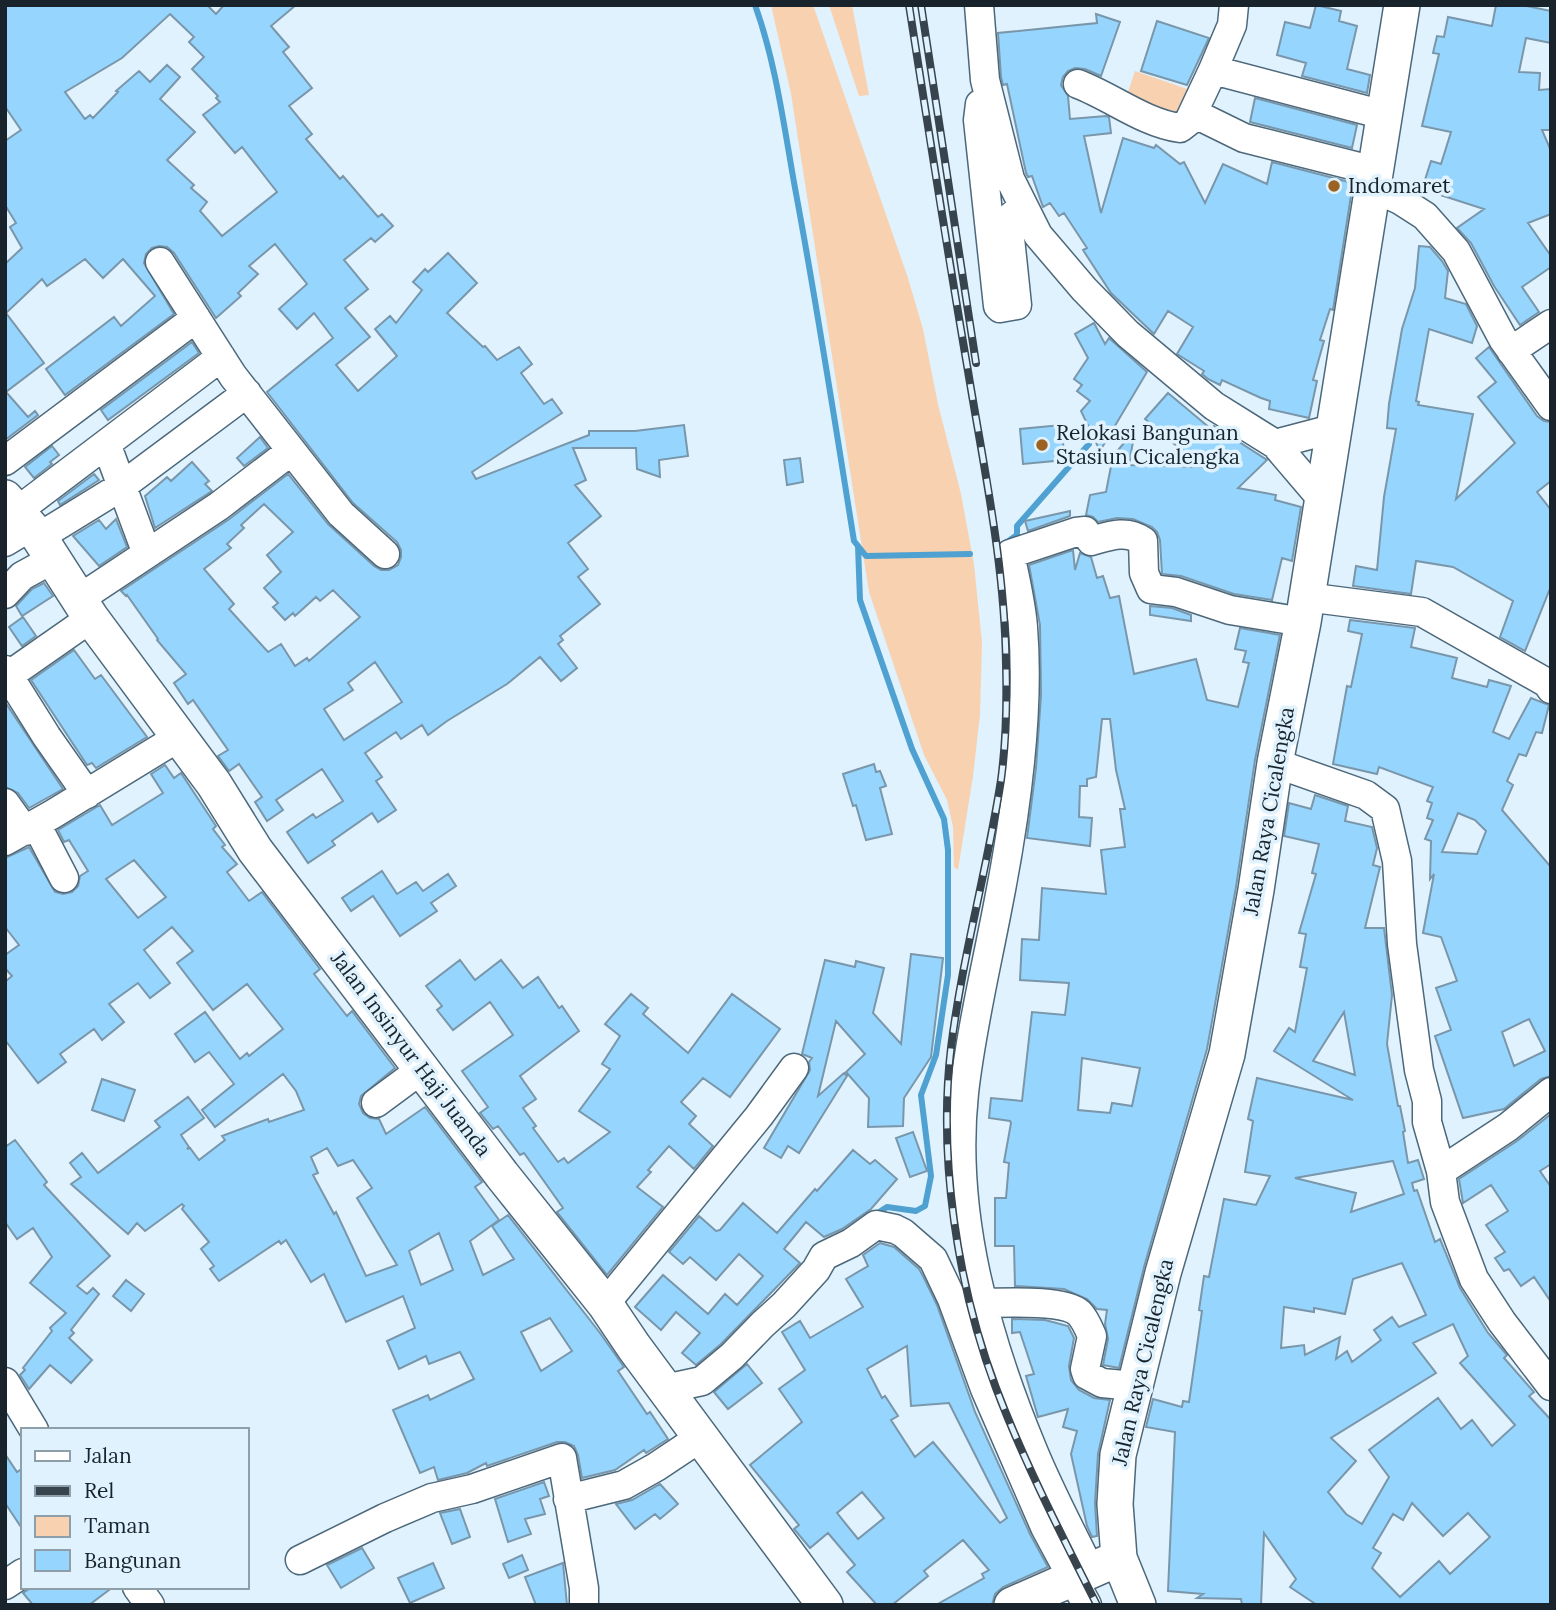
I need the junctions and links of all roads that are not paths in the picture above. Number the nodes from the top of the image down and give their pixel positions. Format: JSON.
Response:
{"nodes":[{"id":1,"x":979,"y":5,"type":"edge"},
{"id":2,"x":1234,"y":5,"type":"edge"},
{"id":3,"x":1402,"y":5,"type":"edge"},
{"id":4,"x":1213,"y":70,"type":"junction"},
{"id":5,"x":1078,"y":83,"type":"dead end"},
{"id":6,"x":987,"y":89,"type":"junction"},
{"id":7,"x":1193,"y":113,"type":"junction"},
{"id":8,"x":1384,"y":116,"type":"junction"},
{"id":9,"x":1373,"y":179,"type":"junction"},
{"id":10,"x":1023,"y":207,"type":"junction"},
{"id":11,"x":160,"y":262,"type":"dead end"},
{"id":12,"x":195,"y":317,"type":"junction"},
{"id":13,"x":1551,"y":324,"type":"edge"},
{"id":14,"x":1511,"y":351,"type":"junction"},
{"id":15,"x":221,"y":357,"type":"junction"},
{"id":16,"x":247,"y":393,"type":"junction"},
{"id":17,"x":1551,"y":406,"type":"edge"},
{"id":18,"x":1332,"y":429,"type":"junction"},
{"id":19,"x":1275,"y":444,"type":"junction"},
{"id":20,"x":107,"y":446,"type":"junction"},
{"id":21,"x":291,"y":452,"type":"junction"},
{"id":22,"x":5,"y":461,"type":"edge"},
{"id":23,"x":122,"y":486,"type":"junction"},
{"id":24,"x":1321,"y":498,"type":"junction"},
{"id":25,"x":25,"y":529,"type":"edge"},
{"id":26,"x":147,"y":554,"type":"junction"},
{"id":27,"x":385,"y":554,"type":"dead end"},
{"id":28,"x":5,"y":594,"type":"edge"},
{"id":29,"x":85,"y":608,"type":"junction"},
{"id":30,"x":1305,"y":609,"type":"junction"},
{"id":31,"x":6,"y":675,"type":"edge"},
{"id":32,"x":1551,"y":689,"type":"edge"},
{"id":33,"x":179,"y":737,"type":"junction"},
{"id":34,"x":1275,"y":763,"type":"junction"},
{"id":35,"x":87,"y":794,"type":"junction"},
{"id":36,"x":5,"y":803,"type":"edge"},
{"id":37,"x":22,"y":832,"type":"edge"},
{"id":38,"x":64,"y":878,"type":"dead end"},
{"id":39,"x":794,"y":1068,"type":"dead end"},
{"id":40,"x":422,"y":1069,"type":"junction"},
{"id":41,"x":1551,"y":1093,"type":"edge"},
{"id":42,"x":376,"y":1103,"type":"dead end"},
{"id":43,"x":1441,"y":1171,"type":"junction"},
{"id":44,"x":982,"y":1303,"type":"junction"},
{"id":45,"x":605,"y":1304,"type":"junction"},
{"id":46,"x":5,"y":1382,"type":"edge"},
{"id":47,"x":1135,"y":1386,"type":"junction"},
{"id":48,"x":1551,"y":1386,"type":"edge"},
{"id":49,"x":665,"y":1389,"type":"junction"},
{"id":50,"x":33,"y":1428,"type":"edge"},
{"id":51,"x":701,"y":1437,"type":"junction"},
{"id":52,"x":568,"y":1499,"type":"junction"},
{"id":53,"x":300,"y":1560,"type":"dead end"},
{"id":54,"x":21,"y":1574,"type":"edge"},
{"id":55,"x":1093,"y":1578,"type":"edge"},
{"id":56,"x":5,"y":1585,"type":"edge"},
{"id":57,"x":138,"y":1589,"type":"edge"},
{"id":58,"x":150,"y":1605,"type":"edge"},
{"id":59,"x":584,"y":1605,"type":"edge"},
{"id":60,"x":825,"y":1605,"type":"edge"},
{"id":61,"x":1012,"y":1605,"type":"edge"},
{"id":62,"x":1138,"y":1605,"type":"edge"}],
"edges":[{"from":1,"to":6,"type":"street"},
{"from":2,"to":4,"type":"street"},
{"from":3,"to":8,"type":"main road","name":"Jalan Raya Cicalengka"},
{"from":4,"to":7,"type":"street"},
{"from":4,"to":8,"type":"street"},
{"from":5,"to":7,"type":"street"},
{"from":6,"to":10,"type":"street"},
{"from":6,"to":10,"type":"street"},
{"from":7,"to":9,"type":"street"},
{"from":8,"to":9,"type":"main road","name":"Jalan Raya Cicalengka"},
{"from":9,"to":14,"type":"street"},
{"from":9,"to":18,"type":"main road","name":"Jalan Raya Cicalengka"},
{"from":10,"to":19,"type":"street"},
{"from":11,"to":12,"type":"street"},
{"from":12,"to":15,"type":"street"},
{"from":12,"to":22,"type":"street"},
{"from":13,"to":14,"type":"street"},
{"from":14,"to":17,"type":"street"},
{"from":15,"to":16,"type":"street"},
{"from":15,"to":20,"type":"street"},
{"from":16,"to":21,"type":"street"},
{"from":16,"to":23,"type":"street"},
{"from":18,"to":19,"type":"street"},
{"from":18,"to":24,"type":"main road","name":"Jalan Raya Cicalengka"},
{"from":19,"to":24,"type":"street"},
{"from":20,"to":23,"type":"street"},
{"from":20,"to":25,"type":"street"},
{"from":21,"to":26,"type":"street"},
{"from":21,"to":27,"type":"street"},
{"from":23,"to":25,"type":"street"},
{"from":23,"to":26,"type":"street"},
{"from":24,"to":30,"type":"main road","name":"Jalan Raya Cicalengka"},
{"from":25,"to":28,"type":"street"},
{"from":25,"to":29,"type":"main road","name":"Jalan Insinyur Haji Juanda"},
{"from":26,"to":29,"type":"street"},
{"from":29,"to":31,"type":"street"},
{"from":29,"to":33,"type":"main road","name":"Jalan Insinyur Haji Juanda"},
{"from":30,"to":32,"type":"street"},
{"from":30,"to":34,"type":"main road","name":"Jalan Raya Cicalengka"},
{"from":30,"to":44,"type":"street"},
{"from":31,"to":35,"type":"street"},
{"from":33,"to":35,"type":"street"},
{"from":33,"to":40,"type":"main road","name":"Jalan Insinyur Haji Juanda"},
{"from":34,"to":43,"type":"street"},
{"from":34,"to":47,"type":"main road","name":"Jalan Raya Cicalengka"},
{"from":35,"to":37,"type":"street"},
{"from":36,"to":37,"type":"street"},
{"from":37,"to":38,"type":"street"},
{"from":39,"to":45,"type":"street"},
{"from":40,"to":42,"type":"street"},
{"from":40,"to":45,"type":"main road","name":"Jalan Insinyur Haji Juanda"},
{"from":41,"to":43,"type":"street"},
{"from":43,"to":48,"type":"street"},
{"from":44,"to":47,"type":"street"},
{"from":44,"to":55,"type":"street"},
{"from":45,"to":49,"type":"main road","name":"Jalan Insinyur Haji Juanda"},
{"from":46,"to":50,"type":"street"},
{"from":47,"to":55,"type":"main road","name":"Jalan Raya Cicalengka"},
{"from":49,"to":51,"type":"main road","name":"Jalan Insinyur Haji Juanda"},
{"from":49,"to":55,"type":"street"},
{"from":51,"to":52,"type":"street"},
{"from":51,"to":60,"type":"main road","name":"Jalan Insinyur Haji Juanda"},
{"from":52,"to":53,"type":"street"},
{"from":52,"to":59,"type":"street"},
{"from":54,"to":56,"type":"street"},
{"from":55,"to":61,"type":"main road"},
{"from":55,"to":62,"type":"main road","name":"Jalan Raya Cicalengka"},
{"from":57,"to":58,"type":"street"}]}
